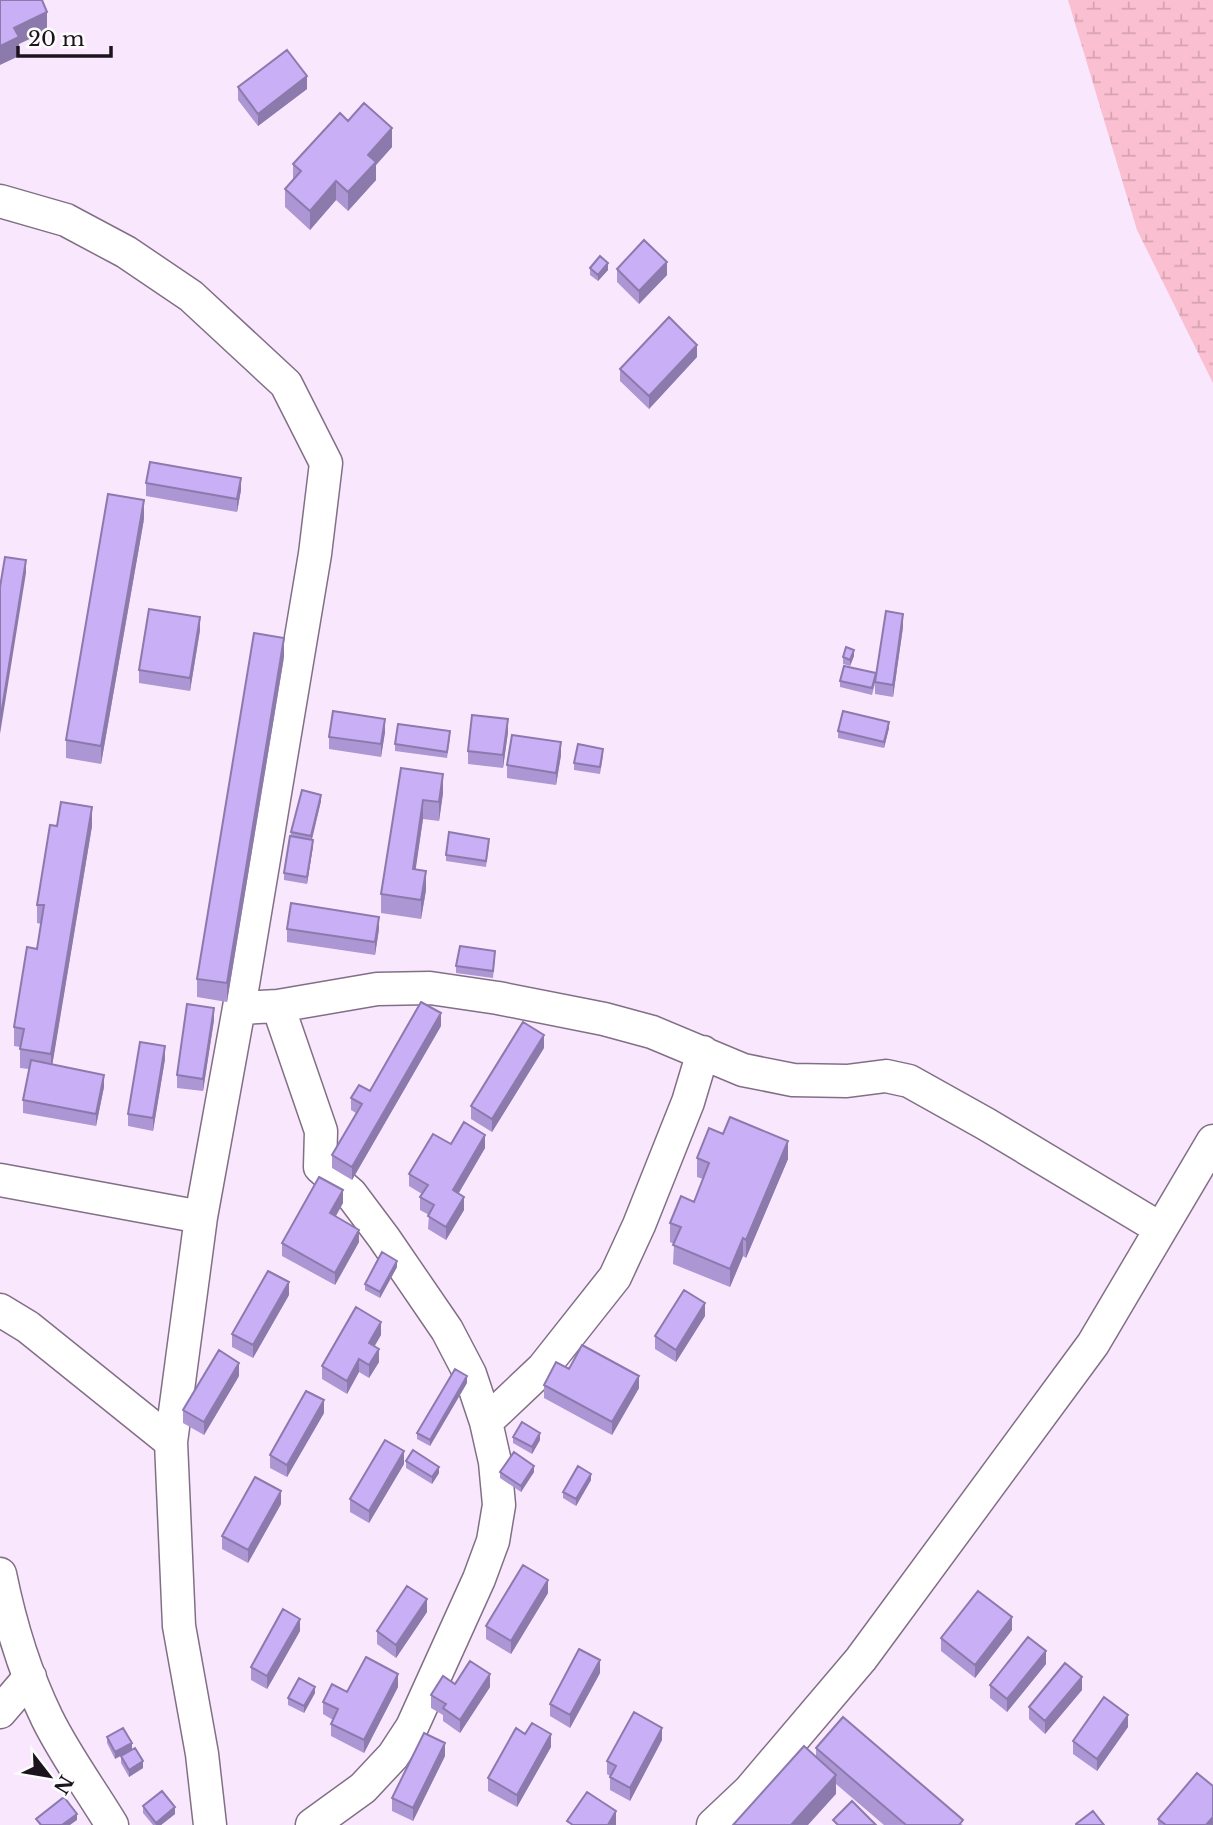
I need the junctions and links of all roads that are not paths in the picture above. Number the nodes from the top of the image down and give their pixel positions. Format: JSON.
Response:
{"nodes":[{"id":1,"x":0,"y":201,"type":"edge"},
{"id":2,"x":278,"y":1006,"type":"junction"},
{"id":3,"x":239,"y":1009,"type":"junction"},
{"id":4,"x":703,"y":1052,"type":"junction"},
{"id":5,"x":1213,"y":1141,"type":"edge"},
{"id":6,"x":0,"y":1180,"type":"edge"},
{"id":7,"x":201,"y":1217,"type":"junction"},
{"id":8,"x":1161,"y":1229,"type":"junction"},
{"id":9,"x":0,"y":1310,"type":"edge"},
{"id":10,"x":486,"y":1422,"type":"junction"},
{"id":11,"x":171,"y":1442,"type":"junction"},
{"id":12,"x":0,"y":1574,"type":"edge"},
{"id":13,"x":4,"y":1611,"type":"edge"},
{"id":14,"x":30,"y":1677,"type":"junction"},
{"id":15,"x":0,"y":1712,"type":"edge"},
{"id":16,"x":112,"y":1825,"type":"edge"},
{"id":17,"x":210,"y":1825,"type":"edge"},
{"id":18,"x":312,"y":1825,"type":"edge"},
{"id":19,"x":713,"y":1825,"type":"edge"}],
"edges":[{"from":1,"to":3,"type":"street"},
{"from":2,"to":3,"type":"street"},
{"from":2,"to":4,"type":"street"},
{"from":2,"to":10,"type":"street"},
{"from":3,"to":7,"type":"street"},
{"from":4,"to":8,"type":"street"},
{"from":4,"to":10,"type":"street"},
{"from":5,"to":8,"type":"street"},
{"from":6,"to":7,"type":"street"},
{"from":7,"to":11,"type":"street"},
{"from":8,"to":19,"type":"street"},
{"from":9,"to":11,"type":"street"},
{"from":10,"to":18,"type":"street"},
{"from":11,"to":17,"type":"street"},
{"from":12,"to":13,"type":"street"},
{"from":13,"to":14,"type":"street"},
{"from":14,"to":15,"type":"street"},
{"from":14,"to":16,"type":"street"}]}
